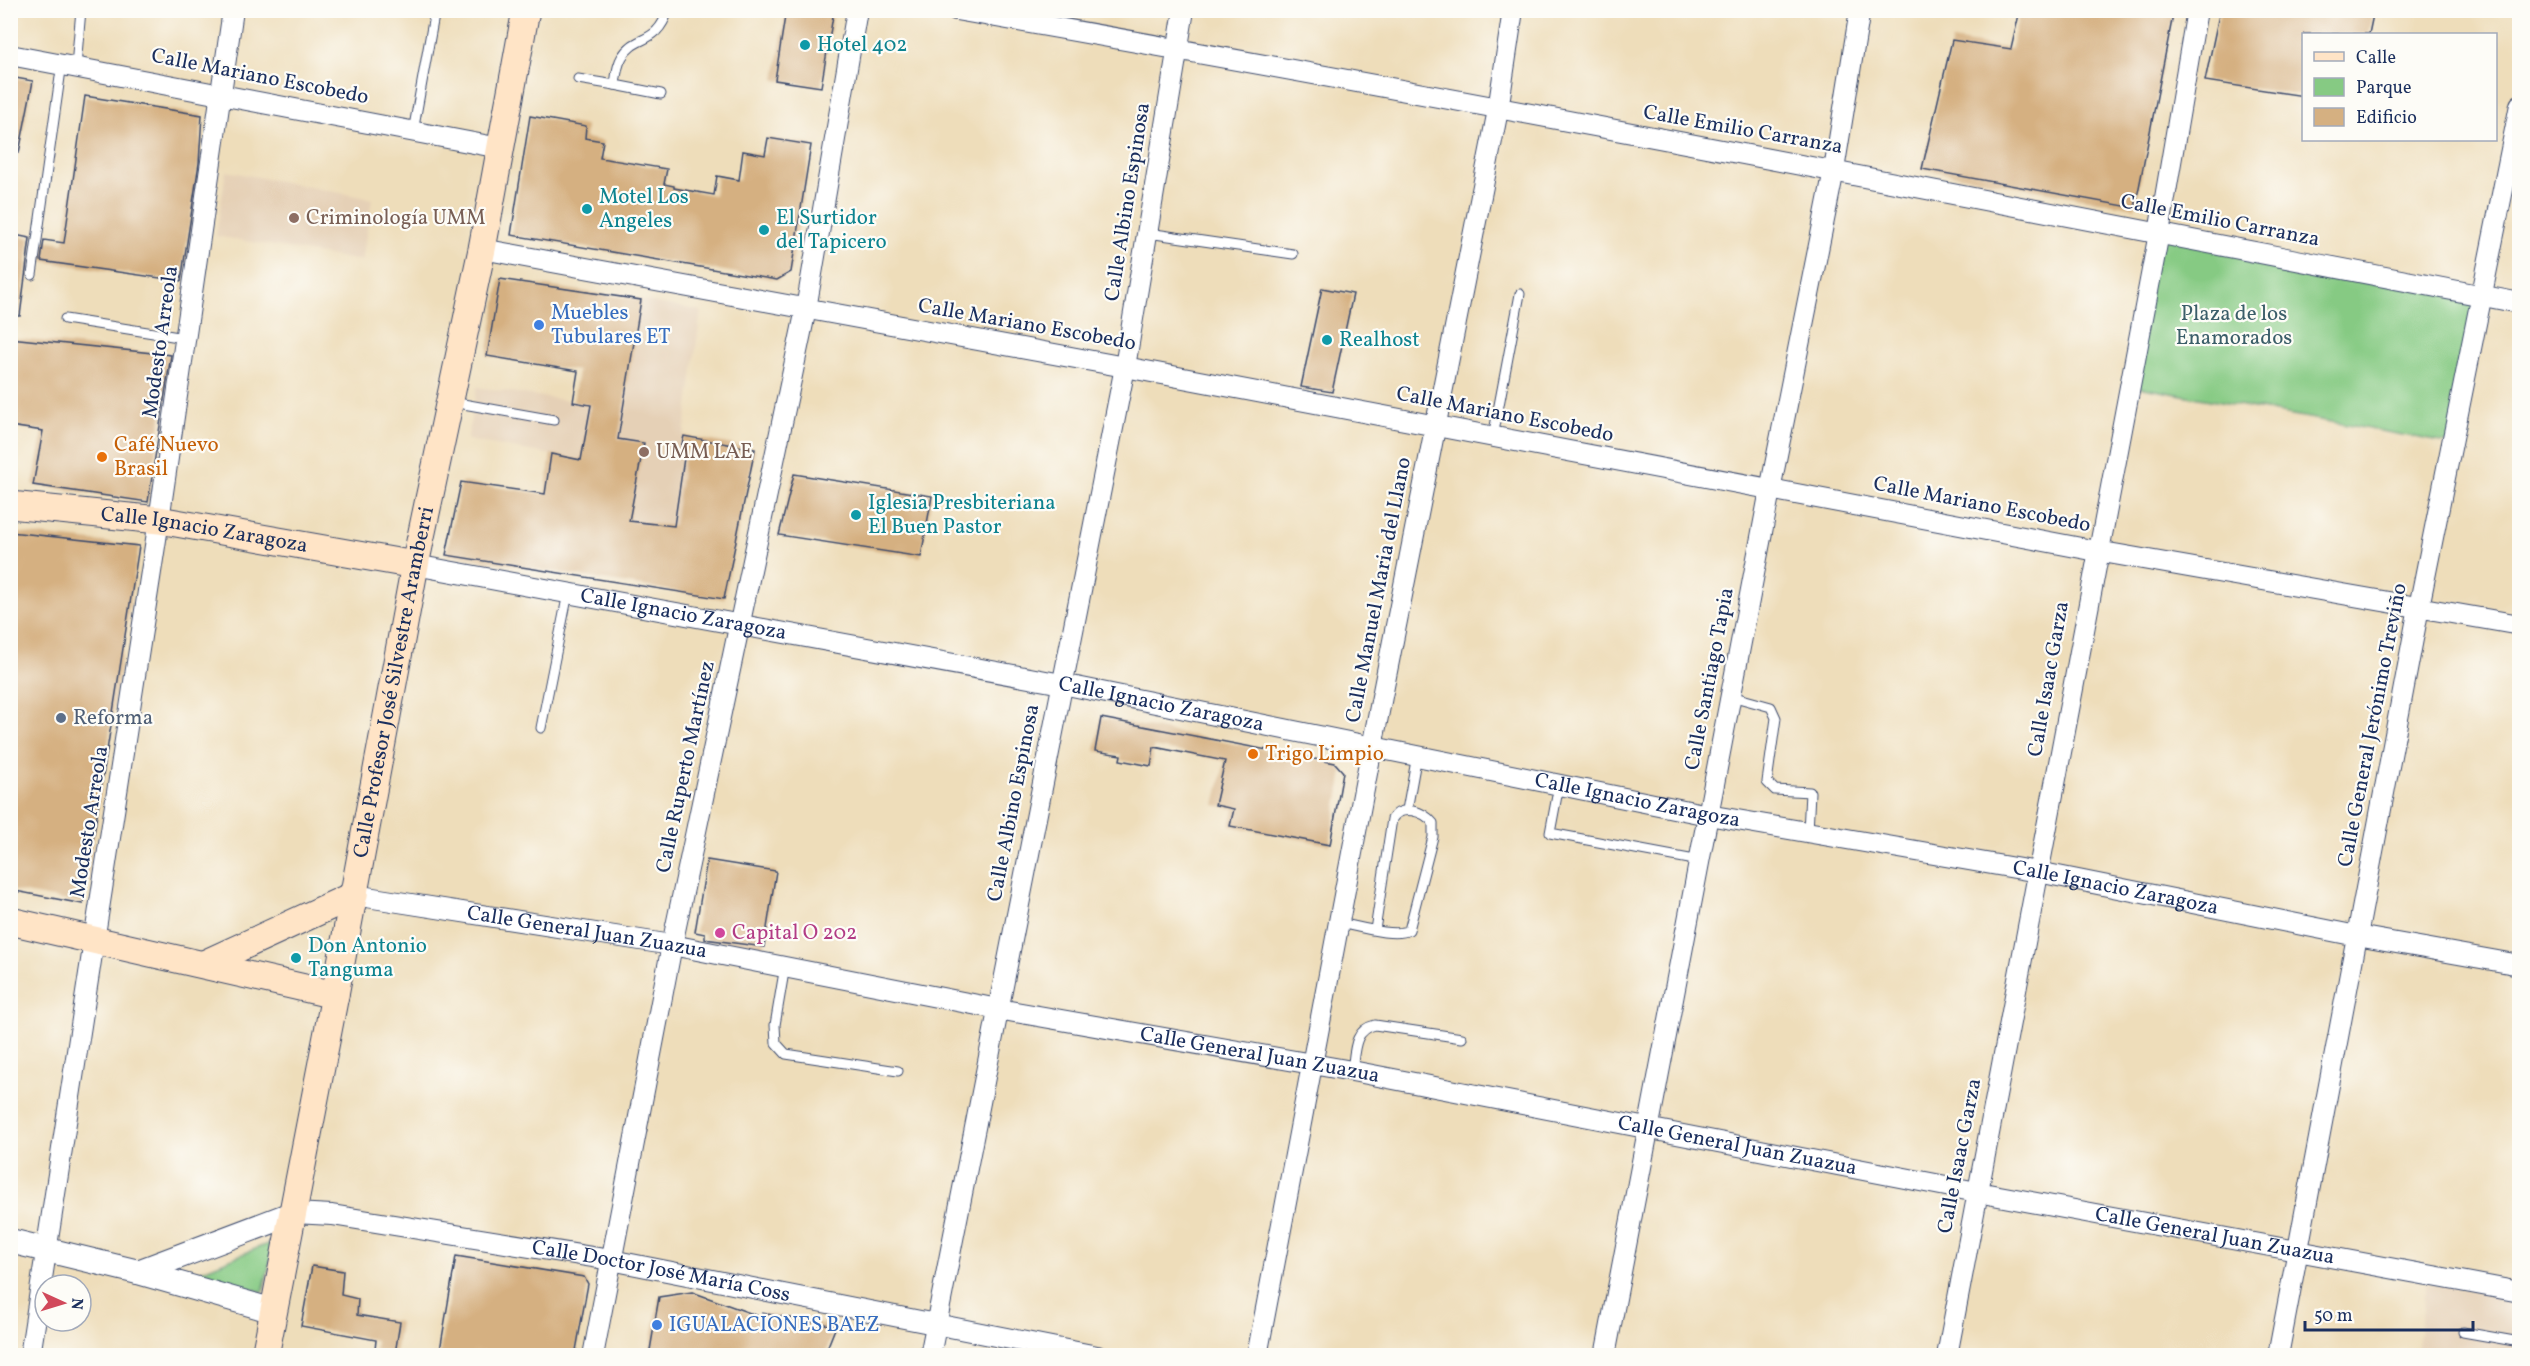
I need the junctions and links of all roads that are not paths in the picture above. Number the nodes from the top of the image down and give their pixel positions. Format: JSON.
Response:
{"nodes":[{"id":1,"x":81,"y":10,"type":"edge"},
{"id":2,"x":233,"y":10,"type":"edge"},
{"id":3,"x":435,"y":10,"type":"edge"},
{"id":4,"x":526,"y":10,"type":"edge"},
{"id":5,"x":668,"y":10,"type":"edge"},
{"id":6,"x":857,"y":10,"type":"edge"},
{"id":7,"x":956,"y":10,"type":"edge"},
{"id":8,"x":1184,"y":10,"type":"edge"},
{"id":9,"x":1513,"y":10,"type":"edge"},
{"id":10,"x":1860,"y":10,"type":"edge"},
{"id":11,"x":2197,"y":10,"type":"edge"},
{"id":12,"x":1178,"y":49,"type":"junction"},
{"id":13,"x":10,"y":55,"type":"edge"},
{"id":14,"x":69,"y":65,"type":"junction"},
{"id":15,"x":578,"y":79,"type":"dead end"},
{"id":16,"x":615,"y":85,"type":"junction"},
{"id":17,"x":220,"y":93,"type":"junction"},
{"id":18,"x":661,"y":93,"type":"dead end"},
{"id":19,"x":2520,"y":105,"type":"edge"},
{"id":20,"x":1498,"y":110,"type":"junction"},
{"id":21,"x":413,"y":132,"type":"junction"},
{"id":22,"x":500,"y":148,"type":"junction"},
{"id":23,"x":1834,"y":170,"type":"junction"},
{"id":24,"x":1148,"y":233,"type":"junction"},
{"id":25,"x":2158,"y":233,"type":"junction"},
{"id":26,"x":482,"y":249,"type":"junction"},
{"id":27,"x":1293,"y":254,"type":"dead end"},
{"id":28,"x":32,"y":275,"type":"dead end"},
{"id":29,"x":1520,"y":294,"type":"dead end"},
{"id":30,"x":2482,"y":296,"type":"junction"},
{"id":31,"x":2520,"y":303,"type":"edge"},
{"id":32,"x":806,"y":309,"type":"junction"},
{"id":33,"x":65,"y":319,"type":"dead end"},
{"id":34,"x":185,"y":338,"type":"junction"},
{"id":35,"x":1125,"y":367,"type":"junction"},
{"id":36,"x":450,"y":402,"type":"junction"},
{"id":37,"x":554,"y":420,"type":"dead end"},
{"id":38,"x":1437,"y":426,"type":"junction"},
{"id":39,"x":1493,"y":436,"type":"junction"},
{"id":40,"x":1770,"y":490,"type":"junction"},
{"id":41,"x":10,"y":505,"type":"edge"},
{"id":42,"x":159,"y":520,"type":"junction"},
{"id":43,"x":2097,"y":551,"type":"junction"},
{"id":44,"x":415,"y":565,"type":"junction"},
{"id":45,"x":568,"y":593,"type":"junction"},
{"id":46,"x":2420,"y":607,"type":"junction"},
{"id":47,"x":741,"y":624,"type":"junction"},
{"id":48,"x":2520,"y":625,"type":"edge"},
{"id":49,"x":1062,"y":684,"type":"junction"},
{"id":50,"x":1731,"y":696,"type":"junction"},
{"id":51,"x":540,"y":728,"type":"dead end"},
{"id":52,"x":1372,"y":747,"type":"junction"},
{"id":53,"x":1417,"y":755,"type":"junction"},
{"id":54,"x":1559,"y":783,"type":"junction"},
{"id":55,"x":1407,"y":810,"type":"junction"},
{"id":56,"x":1708,"y":815,"type":"junction"},
{"id":57,"x":1808,"y":832,"type":"junction"},
{"id":58,"x":1700,"y":861,"type":"junction"},
{"id":59,"x":2038,"y":872,"type":"junction"},
{"id":60,"x":354,"y":895,"type":"junction"},
{"id":61,"x":10,"y":921,"type":"edge"},
{"id":62,"x":1339,"y":923,"type":"junction"},
{"id":63,"x":1375,"y":930,"type":"junction"},
{"id":64,"x":2357,"y":936,"type":"junction"},
{"id":65,"x":96,"y":940,"type":"junction"},
{"id":66,"x":672,"y":945,"type":"junction"},
{"id":67,"x":204,"y":964,"type":"junction"},
{"id":68,"x":2520,"y":965,"type":"edge"},
{"id":69,"x":785,"y":966,"type":"junction"},
{"id":70,"x":335,"y":995,"type":"junction"},
{"id":71,"x":998,"y":1009,"type":"junction"},
{"id":72,"x":1462,"y":1038,"type":"dead end"},
{"id":73,"x":1311,"y":1064,"type":"junction"},
{"id":74,"x":898,"y":1071,"type":"dead end"},
{"id":75,"x":1352,"y":1071,"type":"junction"},
{"id":76,"x":1649,"y":1128,"type":"junction"},
{"id":77,"x":1977,"y":1192,"type":"junction"},
{"id":78,"x":294,"y":1213,"type":"junction"},
{"id":79,"x":10,"y":1241,"type":"edge"},
{"id":80,"x":48,"y":1250,"type":"junction"},
{"id":81,"x":2297,"y":1250,"type":"junction"},
{"id":82,"x":611,"y":1260,"type":"junction"},
{"id":83,"x":138,"y":1272,"type":"junction"},
{"id":84,"x":2520,"y":1292,"type":"edge"},
{"id":85,"x":274,"y":1311,"type":"junction"},
{"id":86,"x":936,"y":1324,"type":"junction"},
{"id":87,"x":2463,"y":1332,"type":"dead end"},
{"id":88,"x":2520,"y":1341,"type":"edge"},
{"id":89,"x":1093,"y":1355,"type":"edge"},
{"id":90,"x":30,"y":1356,"type":"edge"},
{"id":91,"x":265,"y":1356,"type":"edge"},
{"id":92,"x":593,"y":1356,"type":"edge"},
{"id":93,"x":930,"y":1356,"type":"edge"},
{"id":94,"x":1257,"y":1356,"type":"edge"},
{"id":95,"x":1605,"y":1356,"type":"edge"},
{"id":96,"x":1947,"y":1356,"type":"edge"},
{"id":97,"x":2278,"y":1356,"type":"edge"}],
"edges":[{"from":1,"to":14,"type":"lane"},
{"from":2,"to":17,"type":"street","name":"Modesto Arreola"},
{"from":3,"to":21,"type":"lane"},
{"from":4,"to":22,"type":"main road","name":"Calle Profesor José Silvestre Aramberri"},
{"from":5,"to":16,"type":"lane"},
{"from":6,"to":32,"type":"street","name":"Calle Ruperto Martínez"},
{"from":7,"to":12,"type":"street","name":"Calle Emilio Carranza"},
{"from":8,"to":12,"type":"street","name":"Calle Albino Espinosa"},
{"from":9,"to":20,"type":"street","name":"Calle Manuel Maria del Llano"},
{"from":10,"to":23,"type":"street","name":"Calle Santiago Tapia"},
{"from":11,"to":25,"type":"street","name":"Calle Isaac Garza"},
{"from":12,"to":20,"type":"street","name":"Calle Emilio Carranza"},
{"from":12,"to":24,"type":"street","name":"Calle Albino Espinosa"},
{"from":13,"to":14,"type":"street","name":"Calle Mariano Escobedo"},
{"from":14,"to":17,"type":"street","name":"Calle Mariano Escobedo"},
{"from":14,"to":28,"type":"lane"},
{"from":15,"to":16,"type":"lane"},
{"from":16,"to":18,"type":"lane"},
{"from":17,"to":21,"type":"street","name":"Calle Mariano Escobedo"},
{"from":17,"to":34,"type":"street","name":"Modesto Arreola"},
{"from":19,"to":30,"type":"street","name":"Calle General Jerónimo Treviño"},
{"from":20,"to":23,"type":"street","name":"Calle Emilio Carranza"},
{"from":20,"to":38,"type":"street","name":"Calle Manuel Maria del Llano"},
{"from":21,"to":22,"type":"street","name":"Calle Mariano Escobedo"},
{"from":22,"to":26,"type":"main road","name":"Calle Profesor José Silvestre Aramberri"},
{"from":23,"to":25,"type":"street","name":"Calle Emilio Carranza"},
{"from":23,"to":40,"type":"street","name":"Calle Santiago Tapia"},
{"from":24,"to":27,"type":"lane"},
{"from":24,"to":35,"type":"street","name":"Calle Albino Espinosa"},
{"from":25,"to":30,"type":"street","name":"Calle Emilio Carranza"},
{"from":25,"to":43,"type":"street","name":"Calle Isaac Garza"},
{"from":26,"to":32,"type":"street","name":"Calle Mariano Escobedo"},
{"from":26,"to":36,"type":"main road","name":"Calle Profesor José Silvestre Aramberri"},
{"from":29,"to":39,"type":"lane"},
{"from":30,"to":31,"type":"street","name":"Calle Emilio Carranza"},
{"from":30,"to":46,"type":"street","name":"Calle General Jerónimo Treviño"},
{"from":32,"to":35,"type":"street","name":"Calle Mariano Escobedo"},
{"from":32,"to":47,"type":"street","name":"Calle Ruperto Martínez"},
{"from":33,"to":34,"type":"lane"},
{"from":34,"to":42,"type":"street","name":"Modesto Arreola"},
{"from":35,"to":38,"type":"street","name":"Calle Mariano Escobedo"},
{"from":35,"to":49,"type":"street","name":"Calle Albino Espinosa"},
{"from":36,"to":37,"type":"lane"},
{"from":36,"to":44,"type":"main road","name":"Calle Profesor José Silvestre Aramberri"},
{"from":38,"to":39,"type":"street","name":"Calle Mariano Escobedo"},
{"from":38,"to":52,"type":"street","name":"Calle Manuel Maria del Llano"},
{"from":39,"to":40,"type":"street","name":"Calle Mariano Escobedo"},
{"from":40,"to":43,"type":"street","name":"Calle Mariano Escobedo"},
{"from":40,"to":50,"type":"street","name":"Calle Santiago Tapia"},
{"from":41,"to":42,"type":"main road","name":"Calle Ignacio Zaragoza"},
{"from":42,"to":44,"type":"main road","name":"Calle Ignacio Zaragoza"},
{"from":42,"to":65,"type":"street","name":"Modesto Arreola"},
{"from":43,"to":46,"type":"street","name":"Calle Mariano Escobedo"},
{"from":43,"to":59,"type":"street","name":"Calle Isaac Garza"},
{"from":44,"to":45,"type":"street","name":"Calle Ignacio Zaragoza"},
{"from":44,"to":60,"type":"main road","name":"Calle Profesor José Silvestre Aramberri"},
{"from":45,"to":47,"type":"street","name":"Calle Ignacio Zaragoza"},
{"from":45,"to":51,"type":"lane"},
{"from":46,"to":48,"type":"street","name":"Calle Mariano Escobedo"},
{"from":46,"to":64,"type":"street","name":"Calle General Jerónimo Treviño"},
{"from":47,"to":49,"type":"street","name":"Calle Ignacio Zaragoza"},
{"from":47,"to":66,"type":"street","name":"Calle Ruperto Martínez"},
{"from":49,"to":52,"type":"street","name":"Calle Ignacio Zaragoza"},
{"from":49,"to":71,"type":"street","name":"Calle Albino Espinosa"},
{"from":50,"to":56,"type":"street","name":"Calle Santiago Tapia"},
{"from":50,"to":57,"type":"lane"},
{"from":52,"to":53,"type":"street","name":"Calle Ignacio Zaragoza"},
{"from":52,"to":62,"type":"street","name":"Calle Manuel Maria del Llano"},
{"from":53,"to":54,"type":"street","name":"Calle Ignacio Zaragoza"},
{"from":53,"to":55,"type":"lane"},
{"from":54,"to":56,"type":"street","name":"Calle Ignacio Zaragoza"},
{"from":54,"to":58,"type":"lane"},
{"from":55,"to":63,"type":"lane"},
{"from":55,"to":63,"type":"lane"},
{"from":56,"to":57,"type":"street","name":"Calle Ignacio Zaragoza"},
{"from":56,"to":58,"type":"street","name":"Calle Santiago Tapia"},
{"from":57,"to":59,"type":"street","name":"Calle Ignacio Zaragoza"},
{"from":58,"to":76,"type":"street","name":"Calle Santiago Tapia"},
{"from":59,"to":64,"type":"street","name":"Calle Ignacio Zaragoza"},
{"from":59,"to":77,"type":"street","name":"Calle Isaac Garza"},
{"from":60,"to":66,"type":"street","name":"Calle General Juan Zuazua"},
{"from":60,"to":67,"type":"main road"},
{"from":60,"to":70,"type":"main road","name":"Calle Profesor José Silvestre Aramberri"},
{"from":61,"to":65,"type":"main road"},
{"from":62,"to":63,"type":"lane"},
{"from":62,"to":73,"type":"street","name":"Calle Manuel Maria del Llano"},
{"from":64,"to":68,"type":"street","name":"Calle Ignacio Zaragoza"},
{"from":64,"to":81,"type":"street","name":"Calle General Jerónimo Treviño"},
{"from":65,"to":67,"type":"main road"},
{"from":65,"to":80,"type":"street","name":"Modesto Arreola"},
{"from":66,"to":69,"type":"street","name":"Calle General Juan Zuazua"},
{"from":66,"to":82,"type":"street","name":"Calle Ruperto Martínez"},
{"from":67,"to":70,"type":"main road"},
{"from":69,"to":71,"type":"street","name":"Calle General Juan Zuazua"},
{"from":69,"to":74,"type":"lane"},
{"from":70,"to":78,"type":"main road","name":"Calle Profesor José Silvestre Aramberri"},
{"from":71,"to":73,"type":"street","name":"Calle General Juan Zuazua"},
{"from":71,"to":86,"type":"street","name":"Calle Albino Espinosa"},
{"from":72,"to":75,"type":"lane"},
{"from":73,"to":75,"type":"street","name":"Calle General Juan Zuazua"},
{"from":73,"to":94,"type":"street","name":"Calle Manuel Maria del Llano"},
{"from":75,"to":76,"type":"street","name":"Calle General Juan Zuazua"},
{"from":76,"to":77,"type":"street","name":"Calle General Juan Zuazua"},
{"from":76,"to":95,"type":"street","name":"Calle Santiago Tapia"},
{"from":77,"to":81,"type":"street","name":"Calle General Juan Zuazua"},
{"from":77,"to":96,"type":"street","name":"Calle Isaac Garza"},
{"from":78,"to":82,"type":"street","name":"Calle Doctor José María Coss"},
{"from":78,"to":83,"type":"street"},
{"from":78,"to":85,"type":"main road","name":"Calle Profesor José Silvestre Aramberri"},
{"from":79,"to":80,"type":"street"},
{"from":80,"to":83,"type":"street"},
{"from":80,"to":90,"type":"street","name":"Modesto Arreola"},
{"from":81,"to":84,"type":"street","name":"Calle General Juan Zuazua"},
{"from":81,"to":97,"type":"street","name":"Calle General Jerónimo Treviño"},
{"from":82,"to":86,"type":"street","name":"Calle Doctor José María Coss"},
{"from":82,"to":92,"type":"street","name":"Calle Ruperto Martínez"},
{"from":83,"to":85,"type":"street"},
{"from":85,"to":91,"type":"main road","name":"Calle Profesor José Silvestre Aramberri"},
{"from":86,"to":89,"type":"street","name":"Calle Doctor José María Coss"},
{"from":86,"to":93,"type":"street","name":"Calle Albino Espinosa"},
{"from":87,"to":88,"type":"lane"}]}
